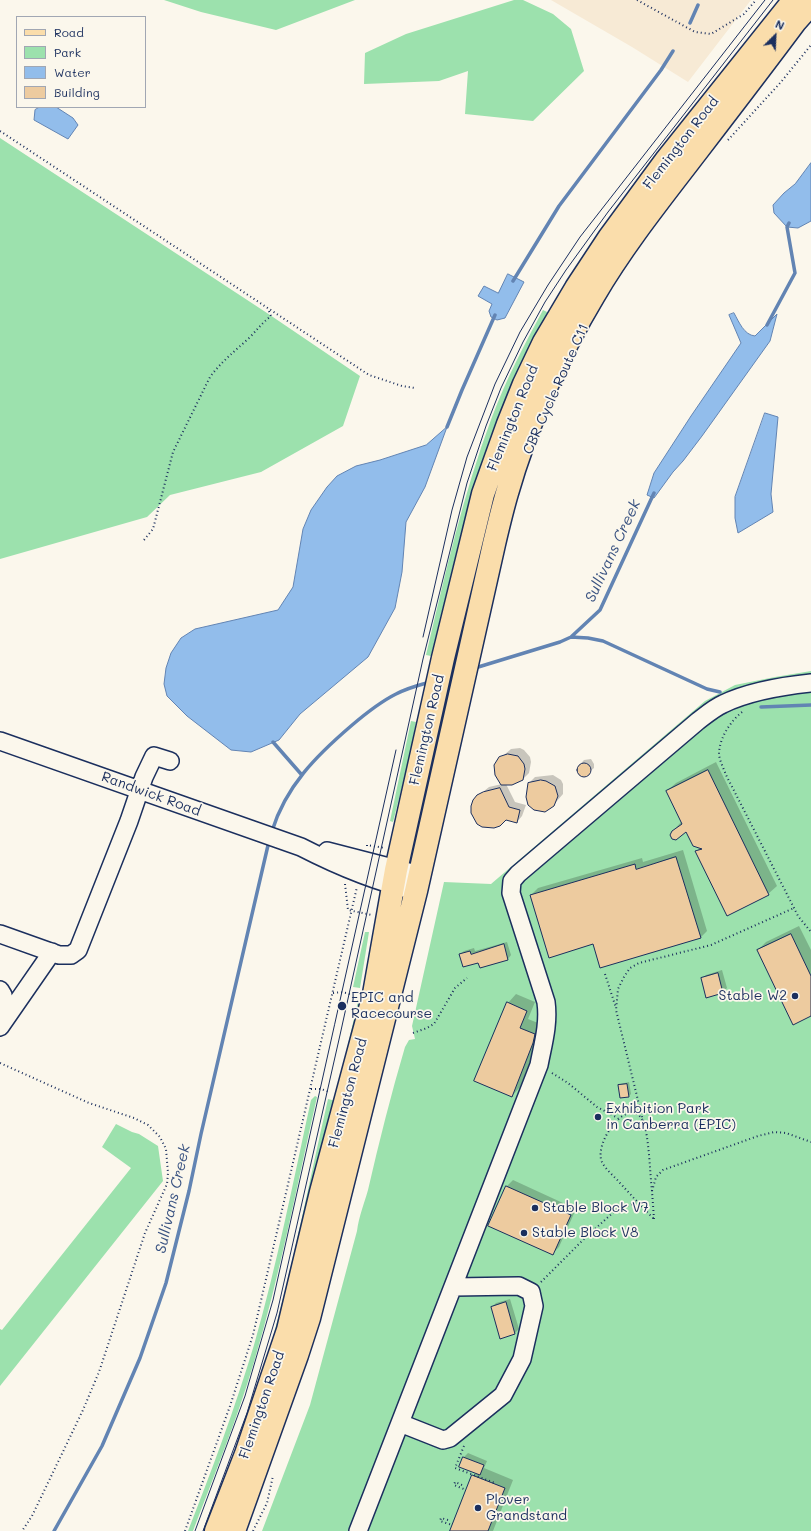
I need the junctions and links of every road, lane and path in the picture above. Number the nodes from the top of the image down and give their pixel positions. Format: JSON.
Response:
{"nodes":[{"id":1,"x":637,"y":0,"type":"edge"},
{"id":2,"x":756,"y":0,"type":"edge"},
{"id":3,"x":794,"y":0,"type":"edge"},
{"id":4,"x":811,"y":4,"type":"edge"},
{"id":5,"x":811,"y":44,"type":"edge"},
{"id":6,"x":0,"y":132,"type":"edge"},
{"id":7,"x":725,"y":144,"type":"dead end"},
{"id":8,"x":268,"y":308,"type":"junction"},
{"id":9,"x":415,"y":388,"type":"dead end"},
{"id":10,"x":144,"y":540,"type":"dead end"},
{"id":11,"x":811,"y":683,"type":"edge"},
{"id":12,"x":746,"y":709,"type":"dead end"},
{"id":13,"x":0,"y":740,"type":"edge"},
{"id":14,"x":170,"y":761,"type":"dead end"},
{"id":15,"x":140,"y":790,"type":"junction"},
{"id":16,"x":362,"y":868,"type":"junction"},
{"id":17,"x":397,"y":869,"type":"junction"},
{"id":18,"x":418,"y":883,"type":"junction"},
{"id":19,"x":794,"y":908,"type":"junction"},
{"id":20,"x":811,"y":932,"type":"edge"},
{"id":21,"x":0,"y":934,"type":"edge"},
{"id":22,"x":52,"y":952,"type":"junction"},
{"id":23,"x":605,"y":974,"type":"dead end"},
{"id":24,"x":467,"y":978,"type":"dead end"},
{"id":25,"x":0,"y":990,"type":"edge"},
{"id":26,"x":333,"y":993,"type":"junction"},
{"id":27,"x":353,"y":1005,"type":"dead end"},
{"id":28,"x":616,"y":1010,"type":"junction"},
{"id":29,"x":3,"y":1023,"type":"edge"},
{"id":30,"x":413,"y":1033,"type":"dead end"},
{"id":31,"x":0,"y":1063,"type":"edge"},
{"id":32,"x":539,"y":1065,"type":"junction"},
{"id":33,"x":311,"y":1089,"type":"junction"},
{"id":34,"x":334,"y":1094,"type":"dead end"},
{"id":35,"x":618,"y":1118,"type":"junction"},
{"id":36,"x":642,"y":1121,"type":"junction"},
{"id":37,"x":811,"y":1142,"type":"edge"},
{"id":38,"x":652,"y":1191,"type":"junction"},
{"id":39,"x":330,"y":1195,"type":"junction"},
{"id":40,"x":638,"y":1202,"type":"junction"},
{"id":41,"x":454,"y":1287,"type":"junction"},
{"id":42,"x":532,"y":1292,"type":"junction"},
{"id":43,"x":475,"y":1418,"type":"junction"},
{"id":44,"x":400,"y":1423,"type":"junction"},
{"id":45,"x":494,"y":1484,"type":"dead end"},
{"id":46,"x":462,"y":1485,"type":"dead end"},
{"id":47,"x":466,"y":1490,"type":"dead end"},
{"id":48,"x":448,"y":1520,"type":"dead end"},
{"id":49,"x":452,"y":1525,"type":"dead end"},
{"id":50,"x":22,"y":1531,"type":"edge"},
{"id":51,"x":185,"y":1531,"type":"edge"},
{"id":52,"x":216,"y":1531,"type":"edge"},
{"id":53,"x":234,"y":1531,"type":"edge"},
{"id":54,"x":358,"y":1531,"type":"edge"}],
"edges":[{"from":1,"to":2,"type":"path"},
{"from":3,"to":17,"type":"main road","name":"Flemington Road"},
{"from":4,"to":18,"type":"main road","name":"Flemington Road"},
{"from":5,"to":7,"type":"path"},
{"from":6,"to":8,"type":"path"},
{"from":8,"to":9,"type":"path"},
{"from":8,"to":10,"type":"path"},
{"from":11,"to":32,"type":"street"},
{"from":12,"to":19,"type":"path"},
{"from":13,"to":15,"type":"street","name":"Randwick Road"},
{"from":14,"to":15,"type":"street"},
{"from":15,"to":16,"type":"street","name":"Randwick Road"},
{"from":15,"to":22,"type":"street"},
{"from":16,"to":17,"type":"street","name":"Randwick Road"},
{"from":16,"to":17,"type":"path"},
{"from":16,"to":26,"type":"path"},
{"from":17,"to":18,"type":"street","name":"Randwick Road"},
{"from":17,"to":39,"type":"main road","name":"Flemington Road"},
{"from":18,"to":39,"type":"main road","name":"Flemington Road"},
{"from":19,"to":20,"type":"path"},
{"from":19,"to":28,"type":"path"},
{"from":21,"to":22,"type":"street"},
{"from":22,"to":29,"type":"street"},
{"from":23,"to":28,"type":"path"},
{"from":24,"to":30,"type":"path"},
{"from":25,"to":29,"type":"street"},
{"from":26,"to":27,"type":"path"},
{"from":26,"to":33,"type":"path"},
{"from":28,"to":36,"type":"path"},
{"from":31,"to":50,"type":"path"},
{"from":32,"to":35,"type":"path"},
{"from":32,"to":41,"type":"street"},
{"from":33,"to":34,"type":"path"},
{"from":33,"to":51,"type":"path"},
{"from":35,"to":36,"type":"path"},
{"from":35,"to":40,"type":"path"},
{"from":36,"to":38,"type":"path"},
{"from":37,"to":38,"type":"path"},
{"from":38,"to":40,"type":"path"},
{"from":39,"to":52,"type":"main road","name":"Flemington Road"},
{"from":39,"to":53,"type":"main road","name":"Flemington Road"},
{"from":40,"to":42,"type":"path"},
{"from":41,"to":42,"type":"street"},
{"from":41,"to":44,"type":"street"},
{"from":42,"to":43,"type":"street"},
{"from":43,"to":44,"type":"street"},
{"from":43,"to":45,"type":"path"},
{"from":44,"to":54,"type":"street"},
{"from":46,"to":47,"type":"path"},
{"from":48,"to":49,"type":"path"}]}
